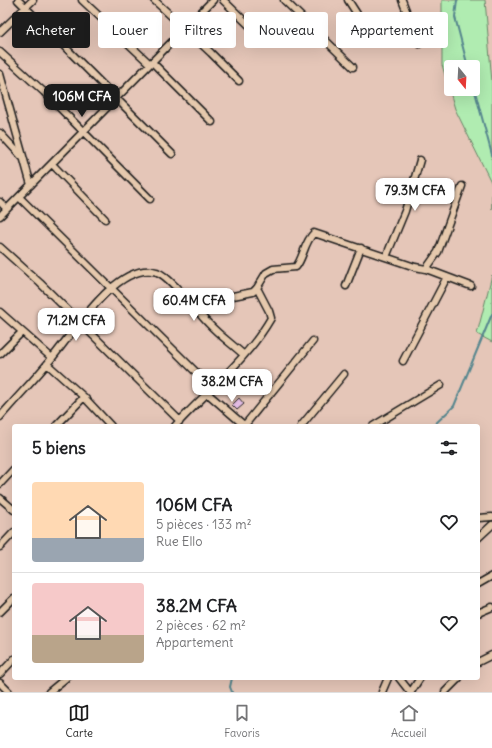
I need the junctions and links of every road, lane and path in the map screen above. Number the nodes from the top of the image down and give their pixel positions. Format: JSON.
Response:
{"nodes":[{"id":1,"x":18,"y":0,"type":"edge"},
{"id":2,"x":33,"y":0,"type":"edge"},
{"id":3,"x":82,"y":0,"type":"edge"},
{"id":4,"x":154,"y":0,"type":"edge"},
{"id":5,"x":213,"y":0,"type":"edge"},
{"id":6,"x":222,"y":0,"type":"edge"},
{"id":7,"x":284,"y":0,"type":"edge"},
{"id":8,"x":348,"y":0,"type":"edge"},
{"id":9,"x":402,"y":0,"type":"edge"},
{"id":10,"x":25,"y":8,"type":"junction"},
{"id":11,"x":201,"y":12,"type":"edge"},
{"id":12,"x":356,"y":12,"type":"edge"},
{"id":13,"x":407,"y":12,"type":"edge"},
{"id":14,"x":170,"y":15,"type":"edge"},
{"id":15,"x":244,"y":21,"type":"edge"},
{"id":16,"x":0,"y":32,"type":"edge"},
{"id":17,"x":170,"y":44,"type":"edge"},
{"id":18,"x":205,"y":48,"type":"edge"},
{"id":19,"x":0,"y":52,"type":"edge"},
{"id":20,"x":151,"y":63,"type":"junction"},
{"id":21,"x":353,"y":67,"type":"dead end"},
{"id":22,"x":0,"y":74,"type":"edge"},
{"id":23,"x":239,"y":81,"type":"dead end"},
{"id":24,"x":116,"y":98,"type":"junction"},
{"id":25,"x":212,"y":122,"type":"dead end"},
{"id":26,"x":83,"y":132,"type":"junction"},
{"id":27,"x":0,"y":133,"type":"edge"},
{"id":28,"x":172,"y":154,"type":"dead end"},
{"id":29,"x":23,"y":159,"type":"junction"},
{"id":30,"x":420,"y":160,"type":"dead end"},
{"id":31,"x":52,"y":164,"type":"junction"},
{"id":32,"x":31,"y":185,"type":"junction"},
{"id":33,"x":462,"y":186,"type":"dead end"},
{"id":34,"x":19,"y":197,"type":"junction"},
{"id":35,"x":150,"y":199,"type":"dead end"},
{"id":36,"x":0,"y":202,"type":"edge"},
{"id":37,"x":7,"y":209,"type":"junction"},
{"id":38,"x":0,"y":216,"type":"edge"},
{"id":39,"x":105,"y":219,"type":"dead end"},
{"id":40,"x":0,"y":247,"type":"edge"},
{"id":41,"x":361,"y":248,"type":"junction"},
{"id":42,"x":386,"y":257,"type":"junction"},
{"id":43,"x":426,"y":269,"type":"junction"},
{"id":44,"x":447,"y":277,"type":"junction"},
{"id":45,"x":346,"y":286,"type":"dead end"},
{"id":46,"x":471,"y":286,"type":"dead end"},
{"id":47,"x":257,"y":288,"type":"junction"},
{"id":48,"x":110,"y":289,"type":"junction"},
{"id":49,"x":0,"y":312,"type":"edge"},
{"id":50,"x":199,"y":313,"type":"junction"},
{"id":51,"x":80,"y":322,"type":"junction"},
{"id":52,"x":22,"y":332,"type":"junction"},
{"id":53,"x":313,"y":341,"type":"dead end"},
{"id":54,"x":0,"y":354,"type":"edge"},
{"id":55,"x":244,"y":355,"type":"junction"},
{"id":56,"x":52,"y":358,"type":"junction"},
{"id":57,"x":403,"y":361,"type":"dead end"},
{"id":58,"x":47,"y":364,"type":"junction"},
{"id":59,"x":344,"y":374,"type":"dead end"},
{"id":60,"x":441,"y":385,"type":"dead end"},
{"id":61,"x":210,"y":391,"type":"junction"},
{"id":62,"x":84,"y":397,"type":"junction"},
{"id":63,"x":0,"y":417,"type":"edge"},
{"id":64,"x":180,"y":421,"type":"junction"},
{"id":65,"x":58,"y":424,"type":"edge"},
{"id":66,"x":109,"y":424,"type":"edge"},
{"id":67,"x":177,"y":424,"type":"edge"},
{"id":68,"x":243,"y":424,"type":"edge"},
{"id":69,"x":247,"y":424,"type":"edge"},
{"id":70,"x":303,"y":424,"type":"edge"},
{"id":71,"x":376,"y":424,"type":"edge"},
{"id":72,"x":12,"y":471,"type":"edge"},
{"id":73,"x":0,"y":484,"type":"edge"},
{"id":74,"x":0,"y":498,"type":"edge"},
{"id":75,"x":12,"y":508,"type":"edge"},
{"id":76,"x":492,"y":517,"type":"edge"},
{"id":77,"x":480,"y":518,"type":"edge"},
{"id":78,"x":492,"y":525,"type":"edge"},
{"id":79,"x":12,"y":534,"type":"edge"},
{"id":80,"x":480,"y":536,"type":"edge"},
{"id":81,"x":0,"y":547,"type":"edge"},
{"id":82,"x":492,"y":576,"type":"edge"},
{"id":83,"x":480,"y":583,"type":"edge"},
{"id":84,"x":12,"y":600,"type":"edge"},
{"id":85,"x":492,"y":607,"type":"edge"},
{"id":86,"x":0,"y":612,"type":"edge"},
{"id":87,"x":480,"y":612,"type":"edge"},
{"id":88,"x":492,"y":655,"type":"edge"},
{"id":89,"x":12,"y":661,"type":"edge"},
{"id":90,"x":480,"y":661,"type":"edge"},
{"id":91,"x":0,"y":674,"type":"edge"},
{"id":92,"x":64,"y":680,"type":"edge"},
{"id":93,"x":387,"y":680,"type":"edge"},
{"id":94,"x":401,"y":680,"type":"edge"},
{"id":95,"x":419,"y":680,"type":"edge"},
{"id":96,"x":457,"y":680,"type":"edge"},
{"id":97,"x":0,"y":683,"type":"edge"},
{"id":98,"x":9,"y":692,"type":"edge"},
{"id":99,"x":49,"y":692,"type":"edge"},
{"id":100,"x":382,"y":692,"type":"edge"},
{"id":101,"x":410,"y":692,"type":"edge"},
{"id":102,"x":445,"y":692,"type":"edge"}],
"edges":[{"from":1,"to":10,"type":"street"},
{"from":2,"to":10,"type":"street"},
{"from":3,"to":20,"type":"street"},
{"from":4,"to":14,"type":"street"},
{"from":5,"to":11,"type":"street"},
{"from":6,"to":15,"type":"street"},
{"from":7,"to":21,"type":"street"},
{"from":8,"to":12,"type":"street"},
{"from":9,"to":13,"type":"street"},
{"from":10,"to":16,"type":"street"},
{"from":10,"to":24,"type":"street"},
{"from":17,"to":20,"type":"street"},
{"from":18,"to":23,"type":"street"},
{"from":19,"to":26,"type":"street"},
{"from":20,"to":24,"type":"street"},
{"from":20,"to":25,"type":"street"},
{"from":22,"to":29,"type":"street"},
{"from":24,"to":26,"type":"street"},
{"from":24,"to":28,"type":"street"},
{"from":26,"to":31,"type":"street"},
{"from":26,"to":35,"type":"street"},
{"from":27,"to":29,"type":"street"},
{"from":29,"to":32,"type":"street"},
{"from":30,"to":42,"type":"street"},
{"from":31,"to":32,"type":"street"},
{"from":31,"to":39,"type":"street"},
{"from":32,"to":34,"type":"street"},
{"from":33,"to":43,"type":"street"},
{"from":34,"to":37,"type":"street"},
{"from":34,"to":48,"type":"street"},
{"from":36,"to":37,"type":"street"},
{"from":37,"to":38,"type":"street"},
{"from":40,"to":51,"type":"street"},
{"from":41,"to":42,"type":"street"},
{"from":41,"to":45,"type":"street"},
{"from":41,"to":47,"type":"street"},
{"from":42,"to":43,"type":"street"},
{"from":43,"to":44,"type":"street"},
{"from":44,"to":46,"type":"street"},
{"from":44,"to":57,"type":"street"},
{"from":47,"to":50,"type":"street"},
{"from":47,"to":55,"type":"street"},
{"from":48,"to":50,"type":"street"},
{"from":48,"to":51,"type":"street"},
{"from":48,"to":61,"type":"street"},
{"from":49,"to":52,"type":"street"},
{"from":50,"to":55,"type":"street"},
{"from":51,"to":56,"type":"street"},
{"from":51,"to":64,"type":"street"},
{"from":52,"to":54,"type":"street"},
{"from":52,"to":56,"type":"street"},
{"from":53,"to":69,"type":"street"},
{"from":55,"to":61,"type":"street"},
{"from":56,"to":58,"type":"street"},
{"from":58,"to":62,"type":"street"},
{"from":58,"to":63,"type":"street"},
{"from":59,"to":70,"type":"street"},
{"from":60,"to":71,"type":"street"},
{"from":61,"to":64,"type":"street"},
{"from":61,"to":68,"type":"street"},
{"from":62,"to":65,"type":"street"},
{"from":62,"to":66,"type":"street"},
{"from":64,"to":67,"type":"street"},
{"from":72,"to":73,"type":"street"},
{"from":74,"to":75,"type":"street"},
{"from":76,"to":77,"type":"street"},
{"from":78,"to":80,"type":"street"},
{"from":79,"to":81,"type":"street"},
{"from":82,"to":83,"type":"street"},
{"from":84,"to":86,"type":"street"},
{"from":85,"to":87,"type":"street"},
{"from":88,"to":90,"type":"street"},
{"from":89,"to":91,"type":"street"},
{"from":92,"to":99,"type":"street"},
{"from":93,"to":100,"type":"street"},
{"from":94,"to":101,"type":"street"},
{"from":95,"to":101,"type":"street"},
{"from":96,"to":102,"type":"street"},
{"from":97,"to":98,"type":"street"}]}
